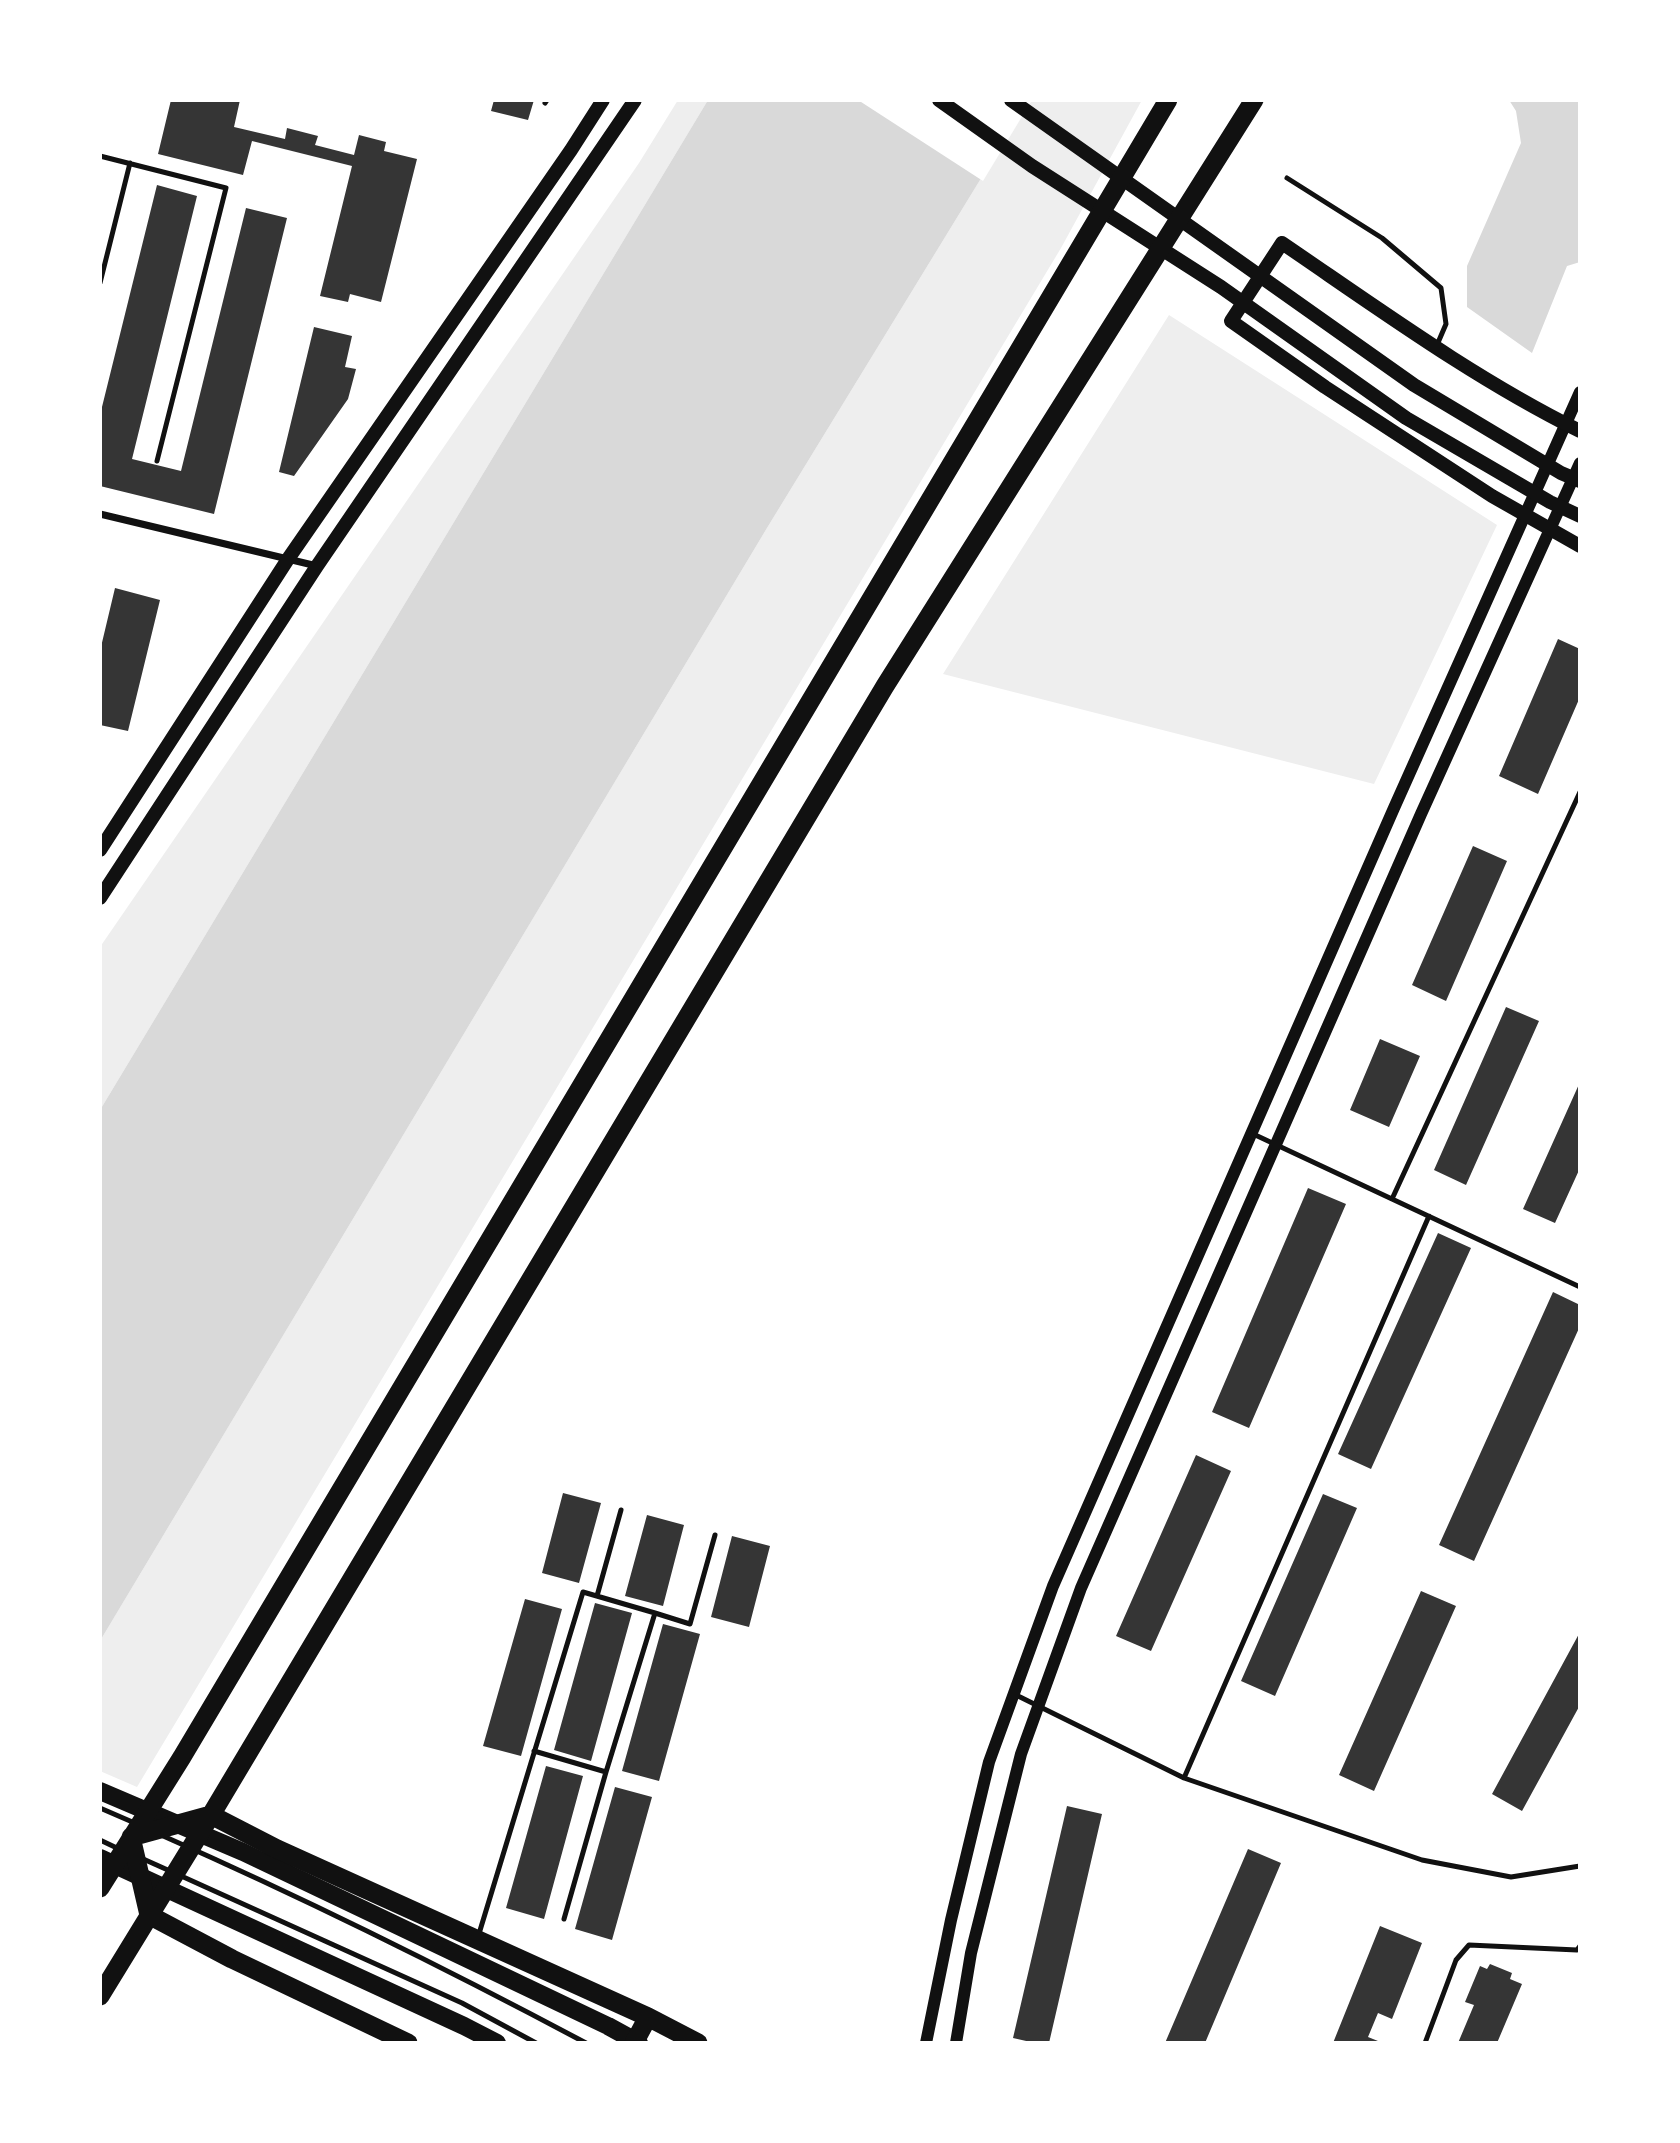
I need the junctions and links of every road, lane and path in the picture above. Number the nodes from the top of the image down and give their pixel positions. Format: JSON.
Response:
{"nodes":[{"id":1,"x":603,"y":100,"type":"edge"},
{"id":2,"x":635,"y":100,"type":"edge"},
{"id":3,"x":939,"y":100,"type":"edge"},
{"id":4,"x":1010,"y":100,"type":"edge"},
{"id":5,"x":1168,"y":100,"type":"edge"},
{"id":6,"x":1254,"y":100,"type":"edge"},
{"id":7,"x":100,"y":156,"type":"edge"},
{"id":8,"x":130,"y":163,"type":"junction"},
{"id":9,"x":1287,"y":178,"type":"dead end"},
{"id":10,"x":100,"y":283,"type":"edge"},
{"id":11,"x":1436,"y":348,"type":"junction"},
{"id":12,"x":1580,"y":392,"type":"edge"},
{"id":13,"x":1566,"y":424,"type":"junction"},
{"id":14,"x":1580,"y":431,"type":"edge"},
{"id":15,"x":157,"y":461,"type":"dead end"},
{"id":16,"x":1580,"y":463,"type":"edge"},
{"id":17,"x":1580,"y":481,"type":"edge"},
{"id":18,"x":100,"y":514,"type":"edge"},
{"id":19,"x":1526,"y":516,"type":"junction"},
{"id":20,"x":1580,"y":516,"type":"edge"},
{"id":21,"x":1550,"y":530,"type":"junction"},
{"id":22,"x":1580,"y":547,"type":"edge"},
{"id":23,"x":288,"y":559,"type":"junction"},
{"id":24,"x":317,"y":566,"type":"junction"},
{"id":25,"x":1580,"y":793,"type":"edge"},
{"id":26,"x":100,"y":850,"type":"edge"},
{"id":27,"x":100,"y":898,"type":"edge"},
{"id":28,"x":1251,"y":1133,"type":"junction"},
{"id":29,"x":1276,"y":1144,"type":"junction"},
{"id":30,"x":1392,"y":1199,"type":"junction"},
{"id":31,"x":1429,"y":1216,"type":"junction"},
{"id":32,"x":1580,"y":1287,"type":"edge"},
{"id":33,"x":621,"y":1510,"type":"dead end"},
{"id":34,"x":715,"y":1535,"type":"dead end"},
{"id":35,"x":597,"y":1596,"type":"junction"},
{"id":36,"x":655,"y":1613,"type":"junction"},
{"id":37,"x":1014,"y":1694,"type":"junction"},
{"id":38,"x":1038,"y":1706,"type":"junction"},
{"id":39,"x":534,"y":1751,"type":"junction"},
{"id":40,"x":607,"y":1772,"type":"junction"},
{"id":41,"x":1184,"y":1778,"type":"junction"},
{"id":42,"x":100,"y":1791,"type":"edge"},
{"id":43,"x":100,"y":1808,"type":"edge"},
{"id":44,"x":211,"y":1815,"type":"junction"},
{"id":45,"x":131,"y":1837,"type":"junction"},
{"id":46,"x":100,"y":1840,"type":"edge"},
{"id":47,"x":100,"y":1858,"type":"edge"},
{"id":48,"x":1580,"y":1866,"type":"edge"},
{"id":49,"x":100,"y":1888,"type":"edge"},
{"id":50,"x":149,"y":1915,"type":"junction"},
{"id":51,"x":564,"y":1919,"type":"dead end"},
{"id":52,"x":478,"y":1940,"type":"junction"},
{"id":53,"x":1580,"y":1946,"type":"edge"},
{"id":54,"x":100,"y":1996,"type":"edge"},
{"id":55,"x":648,"y":2017,"type":"junction"},
{"id":56,"x":959,"y":2042,"type":"edge"},
{"id":57,"x":408,"y":2043,"type":"edge"},
{"id":58,"x":496,"y":2043,"type":"edge"},
{"id":59,"x":536,"y":2043,"type":"edge"},
{"id":60,"x":586,"y":2043,"type":"edge"},
{"id":61,"x":637,"y":2043,"type":"edge"},
{"id":62,"x":698,"y":2043,"type":"edge"},
{"id":63,"x":926,"y":2043,"type":"edge"},
{"id":64,"x":1425,"y":2043,"type":"edge"}],
"edges":[{"from":1,"to":23,"type":"main road"},
{"from":2,"to":24,"type":"main road"},
{"from":3,"to":20,"type":"main road"},
{"from":4,"to":17,"type":"main road"},
{"from":5,"to":45,"type":"highway"},
{"from":6,"to":44,"type":"highway"},
{"from":7,"to":8,"type":"lane"},
{"from":8,"to":10,"type":"lane"},
{"from":8,"to":15,"type":"lane"},
{"from":9,"to":11,"type":"lane"},
{"from":11,"to":13,"type":"main road"},
{"from":11,"to":19,"type":"main road"},
{"from":12,"to":13,"type":"street"},
{"from":13,"to":14,"type":"main road"},
{"from":13,"to":19,"type":"street"},
{"from":16,"to":21,"type":"street"},
{"from":18,"to":23,"type":"street"},
{"from":19,"to":21,"type":"main road"},
{"from":19,"to":28,"type":"street"},
{"from":21,"to":22,"type":"main road"},
{"from":21,"to":29,"type":"street"},
{"from":23,"to":24,"type":"street"},
{"from":23,"to":26,"type":"main road"},
{"from":24,"to":27,"type":"main road"},
{"from":25,"to":30,"type":"lane"},
{"from":28,"to":29,"type":"lane"},
{"from":28,"to":37,"type":"street"},
{"from":29,"to":30,"type":"lane"},
{"from":29,"to":38,"type":"street"},
{"from":30,"to":31,"type":"lane"},
{"from":31,"to":32,"type":"lane"},
{"from":31,"to":41,"type":"lane"},
{"from":33,"to":35,"type":"lane"},
{"from":34,"to":36,"type":"lane"},
{"from":35,"to":36,"type":"lane"},
{"from":35,"to":39,"type":"lane"},
{"from":36,"to":40,"type":"lane"},
{"from":37,"to":38,"type":"lane"},
{"from":37,"to":63,"type":"street"},
{"from":38,"to":41,"type":"lane"},
{"from":38,"to":56,"type":"street"},
{"from":39,"to":40,"type":"lane"},
{"from":39,"to":52,"type":"lane"},
{"from":40,"to":51,"type":"lane"},
{"from":41,"to":48,"type":"lane"},
{"from":42,"to":61,"type":"main road"},
{"from":43,"to":60,"type":"lane"},
{"from":44,"to":45,"type":"highway"},
{"from":44,"to":50,"type":"highway"},
{"from":44,"to":52,"type":"highway"},
{"from":45,"to":49,"type":"highway"},
{"from":45,"to":50,"type":"highway"},
{"from":46,"to":59,"type":"lane"},
{"from":47,"to":58,"type":"main road"},
{"from":50,"to":54,"type":"highway"},
{"from":50,"to":57,"type":"highway"},
{"from":52,"to":55,"type":"highway"},
{"from":53,"to":64,"type":"lane"},
{"from":55,"to":61,"type":"highway"},
{"from":55,"to":62,"type":"highway"}]}
